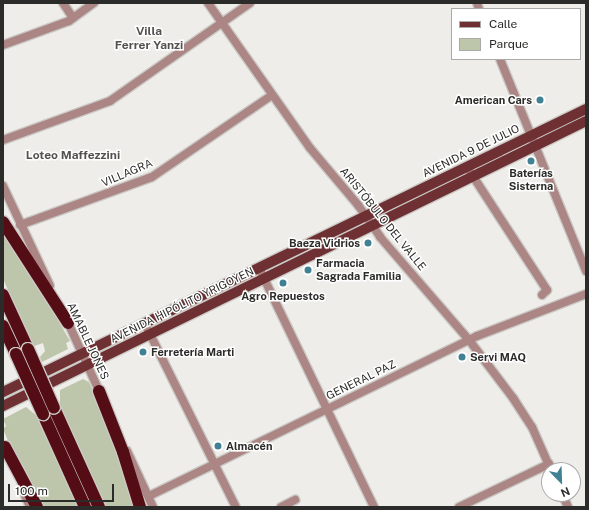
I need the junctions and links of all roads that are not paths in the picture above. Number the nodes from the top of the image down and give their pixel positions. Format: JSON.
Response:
{"nodes":[{"id":1,"x":63,"y":3,"type":"edge"},
{"id":2,"x":94,"y":3,"type":"edge"},
{"id":3,"x":208,"y":3,"type":"edge"},
{"id":4,"x":250,"y":3,"type":"edge"},
{"id":5,"x":73,"y":18,"type":"junction"},
{"id":6,"x":222,"y":23,"type":"junction"},
{"id":7,"x":3,"y":45,"type":"edge"},
{"id":8,"x":500,"y":60,"type":"edge"},
{"id":9,"x":272,"y":95,"type":"junction"},
{"id":10,"x":586,"y":109,"type":"edge"},
{"id":11,"x":574,"y":114,"type":"junction"},
{"id":12,"x":585,"y":124,"type":"edge"},
{"id":13,"x":531,"y":135,"type":"junction"},
{"id":14,"x":3,"y":140,"type":"edge"},
{"id":15,"x":535,"y":145,"type":"junction"},
{"id":16,"x":467,"y":167,"type":"junction"},
{"id":17,"x":472,"y":176,"type":"junction"},
{"id":18,"x":3,"y":186,"type":"edge"},
{"id":19,"x":366,"y":216,"type":"junction"},
{"id":20,"x":3,"y":222,"type":"edge"},
{"id":21,"x":20,"y":225,"type":"junction"},
{"id":22,"x":372,"y":225,"type":"junction"},
{"id":23,"x":259,"y":268,"type":"junction"},
{"id":24,"x":586,"y":271,"type":"edge"},
{"id":25,"x":264,"y":278,"type":"junction"},
{"id":26,"x":586,"y":294,"type":"edge"},
{"id":27,"x":3,"y":295,"type":"edge"},
{"id":28,"x":542,"y":295,"type":"dead end"},
{"id":29,"x":68,"y":323,"type":"junction"},
{"id":30,"x":145,"y":324,"type":"junction"},
{"id":31,"x":3,"y":326,"type":"edge"},
{"id":32,"x":150,"y":334,"type":"junction"},
{"id":33,"x":469,"y":340,"type":"junction"},
{"id":34,"x":83,"y":355,"type":"junction"},
{"id":35,"x":87,"y":365,"type":"junction"},
{"id":36,"x":100,"y":391,"type":"junction"},
{"id":37,"x":3,"y":392,"type":"edge"},
{"id":38,"x":3,"y":406,"type":"edge"},
{"id":39,"x":327,"y":409,"type":"junction"},
{"id":40,"x":4,"y":446,"type":"edge"},
{"id":41,"x":548,"y":462,"type":"edge"},
{"id":42,"x":214,"y":464,"type":"junction"},
{"id":43,"x":541,"y":471,"type":"edge"},
{"id":44,"x":149,"y":496,"type":"junction"},
{"id":45,"x":295,"y":500,"type":"dead end"},
{"id":46,"x":30,"y":507,"type":"edge"},
{"id":47,"x":38,"y":507,"type":"edge"},
{"id":48,"x":85,"y":507,"type":"edge"},
{"id":49,"x":99,"y":507,"type":"edge"},
{"id":50,"x":140,"y":507,"type":"edge"},
{"id":51,"x":153,"y":507,"type":"edge"},
{"id":52,"x":236,"y":507,"type":"edge"},
{"id":53,"x":281,"y":507,"type":"edge"},
{"id":54,"x":374,"y":507,"type":"edge"},
{"id":55,"x":459,"y":507,"type":"edge"}],
"edges":[{"from":1,"to":5,"type":"street"},
{"from":2,"to":5,"type":"street"},
{"from":3,"to":6,"type":"street","name":"ARISTÓBULO DEL VALLE"},
{"from":4,"to":6,"type":"street"},
{"from":5,"to":7,"type":"street"},
{"from":6,"to":9,"type":"street","name":"ARISTÓBULO DEL VALLE"},
{"from":6,"to":14,"type":"street"},
{"from":8,"to":13,"type":"street"},
{"from":9,"to":19,"type":"street","name":"ARISTÓBULO DEL VALLE"},
{"from":9,"to":21,"type":"street","name":"VILLAGRA"},
{"from":10,"to":11,"type":"main road","name":"AVENIDA 9 DE JULIO"},
{"from":11,"to":12,"type":"street"},
{"from":11,"to":13,"type":"main road","name":"AVENIDA 9 DE JULIO"},
{"from":12,"to":15,"type":"main road","name":"AVENIDA 9 DE JULIO"},
{"from":13,"to":15,"type":"street"},
{"from":13,"to":16,"type":"main road","name":"AVENIDA 9 DE JULIO"},
{"from":15,"to":17,"type":"main road","name":"AVENIDA 9 DE JULIO"},
{"from":15,"to":24,"type":"street"},
{"from":16,"to":17,"type":"street"},
{"from":16,"to":19,"type":"main road","name":"AVENIDA 9 DE JULIO"},
{"from":17,"to":22,"type":"main road","name":"AVENIDA 9 DE JULIO"},
{"from":17,"to":28,"type":"street"},
{"from":18,"to":21,"type":"street","name":"AMABLE JONES"},
{"from":19,"to":22,"type":"street","name":"ARISTÓBULO DEL VALLE"},
{"from":19,"to":23,"type":"main road","name":"AVENIDA HIPÓLITO YRIGOYEN"},
{"from":20,"to":29,"type":"highway"},
{"from":21,"to":29,"type":"street","name":"AMABLE JONES"},
{"from":22,"to":25,"type":"main road","name":"AVENIDA HIPÓLITO YRIGOYEN"},
{"from":22,"to":33,"type":"street","name":"ARISTÓBULO DEL VALLE"},
{"from":23,"to":25,"type":"street"},
{"from":23,"to":30,"type":"main road","name":"AVENIDA HIPÓLITO YRIGOYEN"},
{"from":25,"to":32,"type":"main road","name":"AVENIDA HIPÓLITO YRIGOYEN"},
{"from":25,"to":39,"type":"street"},
{"from":26,"to":33,"type":"street","name":"GENERAL PAZ"},
{"from":27,"to":49,"type":"highway","bridge":true},
{"from":29,"to":34,"type":"street","name":"AMABLE JONES"},
{"from":30,"to":32,"type":"street"},
{"from":30,"to":34,"type":"main road","name":"AVENIDA HIPÓLITO YRIGOYEN"},
{"from":31,"to":48,"type":"highway","bridge":true},
{"from":32,"to":35,"type":"main road","name":"AVENIDA HIPÓLITO YRIGOYEN"},
{"from":32,"to":42,"type":"street"},
{"from":33,"to":39,"type":"street","name":"GENERAL PAZ"},
{"from":33,"to":41,"type":"street","name":"ARISTÓBULO DEL VALLE"},
{"from":34,"to":35,"type":"street","name":"AMABLE JONES"},
{"from":34,"to":37,"type":"main road","name":"AVENIDA HIPÓLITO YRIGOYEN"},
{"from":35,"to":36,"type":"street","name":"AMABLE JONES"},
{"from":35,"to":38,"type":"main road","name":"AVENIDA HIPÓLITO YRIGOYEN"},
{"from":36,"to":44,"type":"street","name":"AMABLE JONES"},
{"from":36,"to":50,"type":"highway"},
{"from":39,"to":42,"type":"street","name":"GENERAL PAZ"},
{"from":39,"to":54,"type":"street"},
{"from":40,"to":46,"type":"street"},
{"from":40,"to":47,"type":"highway"},
{"from":42,"to":44,"type":"street","name":"GENERAL PAZ"},
{"from":42,"to":52,"type":"street"},
{"from":43,"to":55,"type":"street"},
{"from":44,"to":51,"type":"street","name":"AMABLE JONES"},
{"from":45,"to":53,"type":"street"}]}
